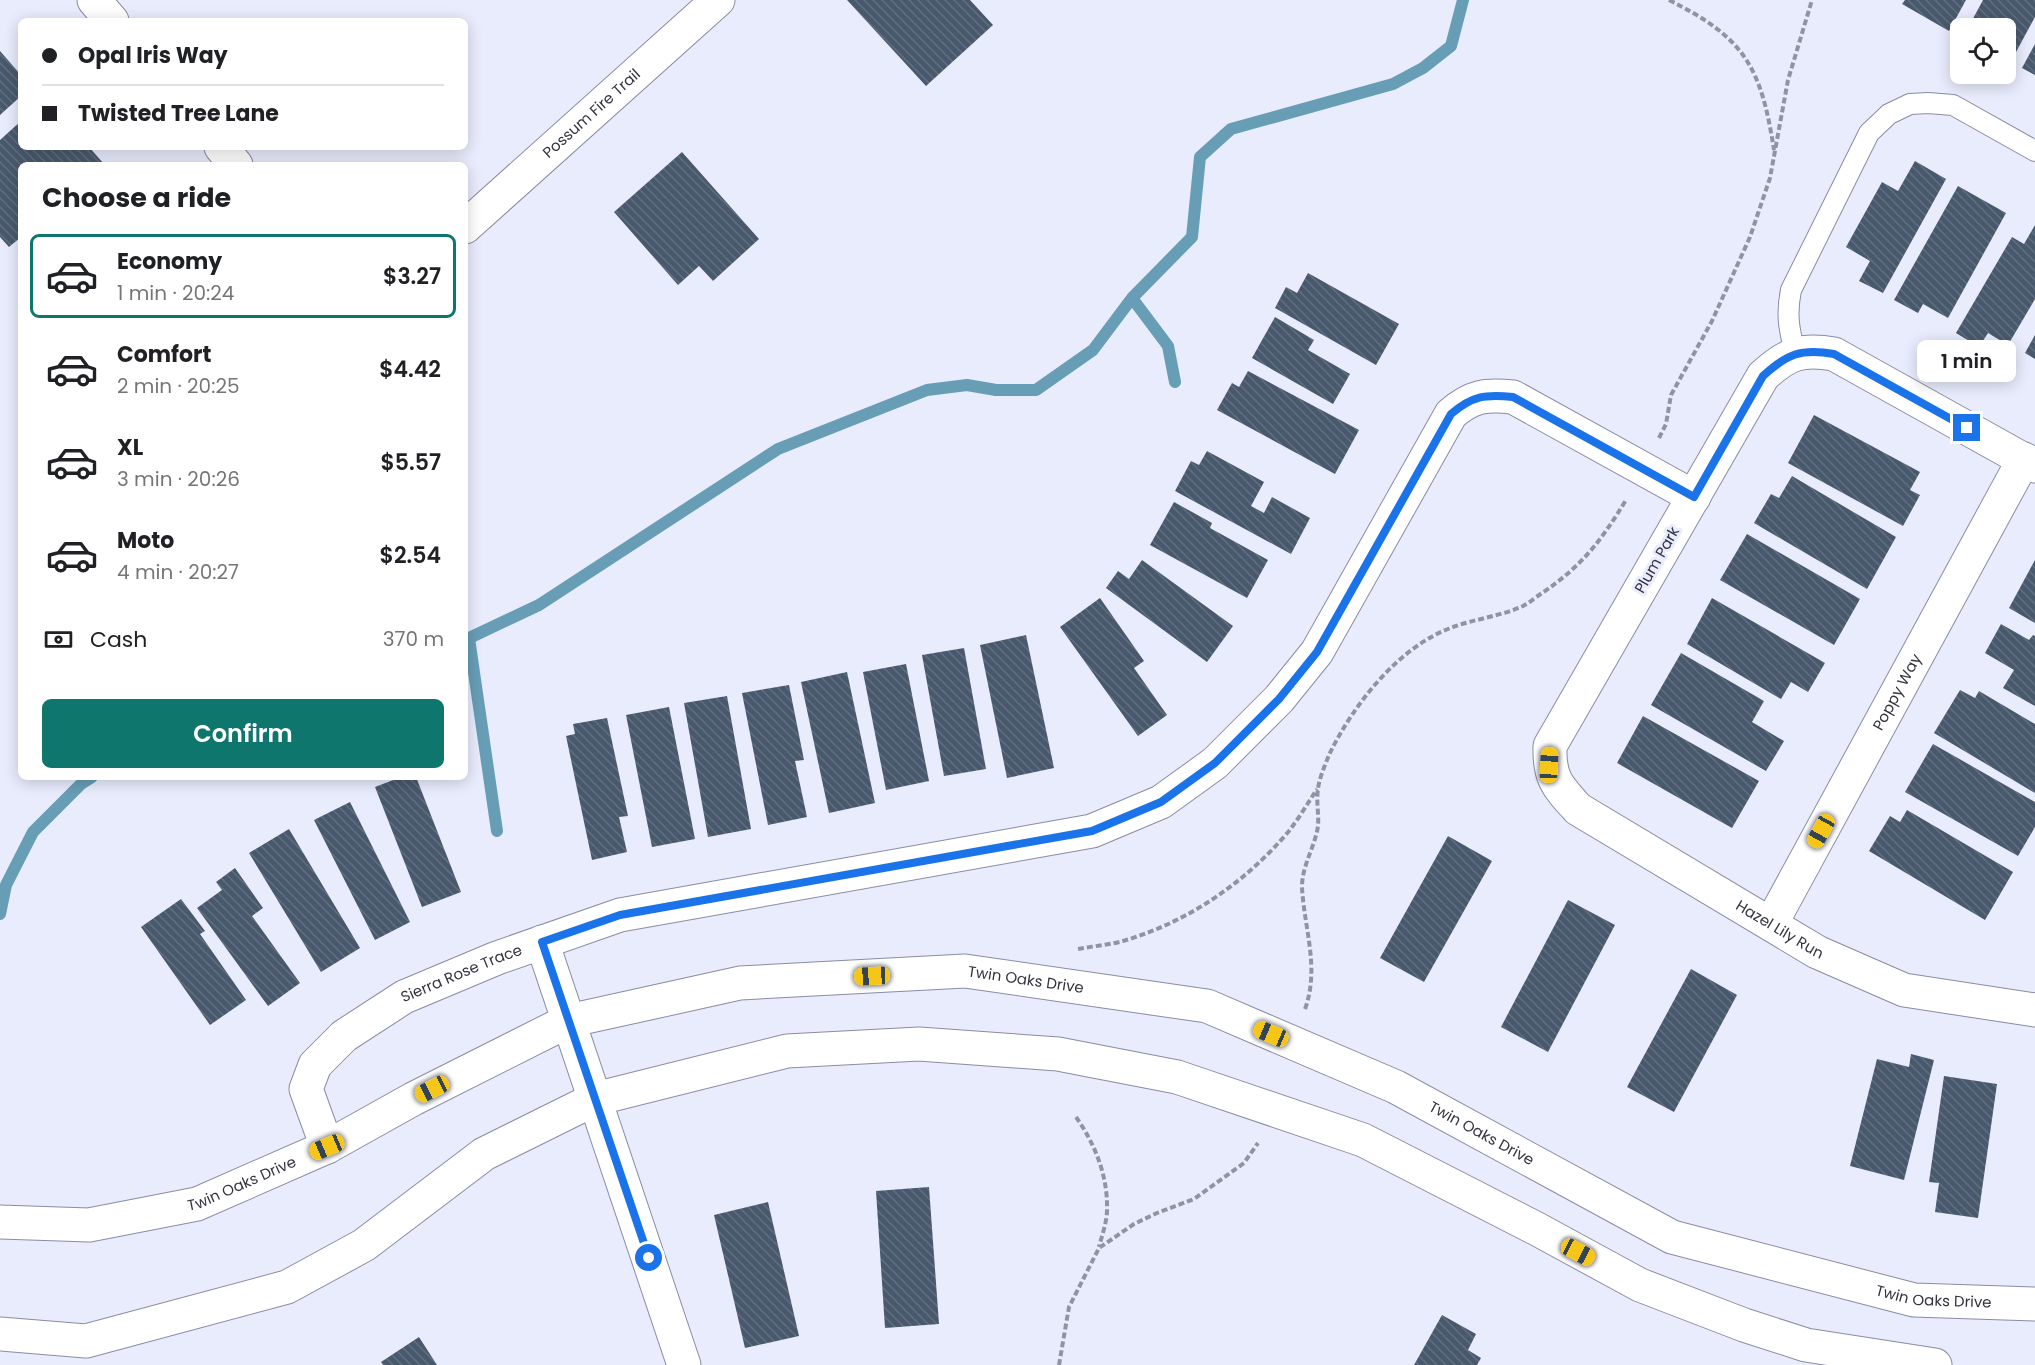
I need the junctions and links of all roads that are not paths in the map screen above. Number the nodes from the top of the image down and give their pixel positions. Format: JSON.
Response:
{"nodes":[{"id":1,"x":94,"y":0,"type":"edge"},
{"id":2,"x":718,"y":0,"type":"edge"},
{"id":3,"x":109,"y":18,"type":"edge"},
{"id":4,"x":224,"y":150,"type":"edge"},
{"id":5,"x":2035,"y":151,"type":"edge"},
{"id":6,"x":234,"y":162,"type":"edge"},
{"id":7,"x":468,"y":223,"type":"edge"},
{"id":8,"x":1795,"y":353,"type":"junction"},
{"id":9,"x":2029,"y":462,"type":"edge"},
{"id":10,"x":1694,"y":497,"type":"junction"},
{"id":11,"x":1555,"y":782,"type":"joint"},
{"id":12,"x":1771,"y":924,"type":"junction"},
{"id":13,"x":542,"y":942,"type":"junction"},
{"id":14,"x":2035,"y":1010,"type":"edge"},
{"id":15,"x":568,"y":1021,"type":"junction"},
{"id":16,"x":595,"y":1099,"type":"junction"},
{"id":17,"x":327,"y":1147,"type":"junction"},
{"id":18,"x":0,"y":1222,"type":"edge"},
{"id":19,"x":2035,"y":1304,"type":"edge"},
{"id":20,"x":0,"y":1334,"type":"edge"},
{"id":21,"x":684,"y":1365,"type":"edge"},
{"id":22,"x":1935,"y":1365,"type":"edge"}],
"edges":[{"from":1,"to":3,"type":"street"},
{"from":2,"to":7,"type":"street","name":"Possum Fire Trail"},
{"from":4,"to":6,"type":"street"},
{"from":5,"to":8,"type":"lane"},
{"from":8,"to":9,"type":"street"},
{"from":8,"to":10,"type":"street","name":"Plum Park"},
{"from":9,"to":12,"type":"street","name":"Poppy Way"},
{"from":10,"to":11,"type":"street","name":"Plum Park"},
{"from":10,"to":13,"type":"street","name":"Sierra Rose Trace"},
{"from":11,"to":12,"type":"street","name":"Hazel Lily Run"},
{"from":12,"to":14,"type":"street","name":"Hazel Lily Run"},
{"from":13,"to":15,"type":"street"},
{"from":13,"to":17,"type":"street","name":"Sierra Rose Trace"},
{"from":15,"to":16,"type":"street"},
{"from":15,"to":17,"type":"street","name":"Twin Oaks Drive"},
{"from":15,"to":19,"type":"street","name":"Twin Oaks Drive"},
{"from":16,"to":20,"type":"street"},
{"from":16,"to":21,"type":"street"},
{"from":16,"to":22,"type":"street"},
{"from":17,"to":18,"type":"street","name":"Twin Oaks Drive"}]}
